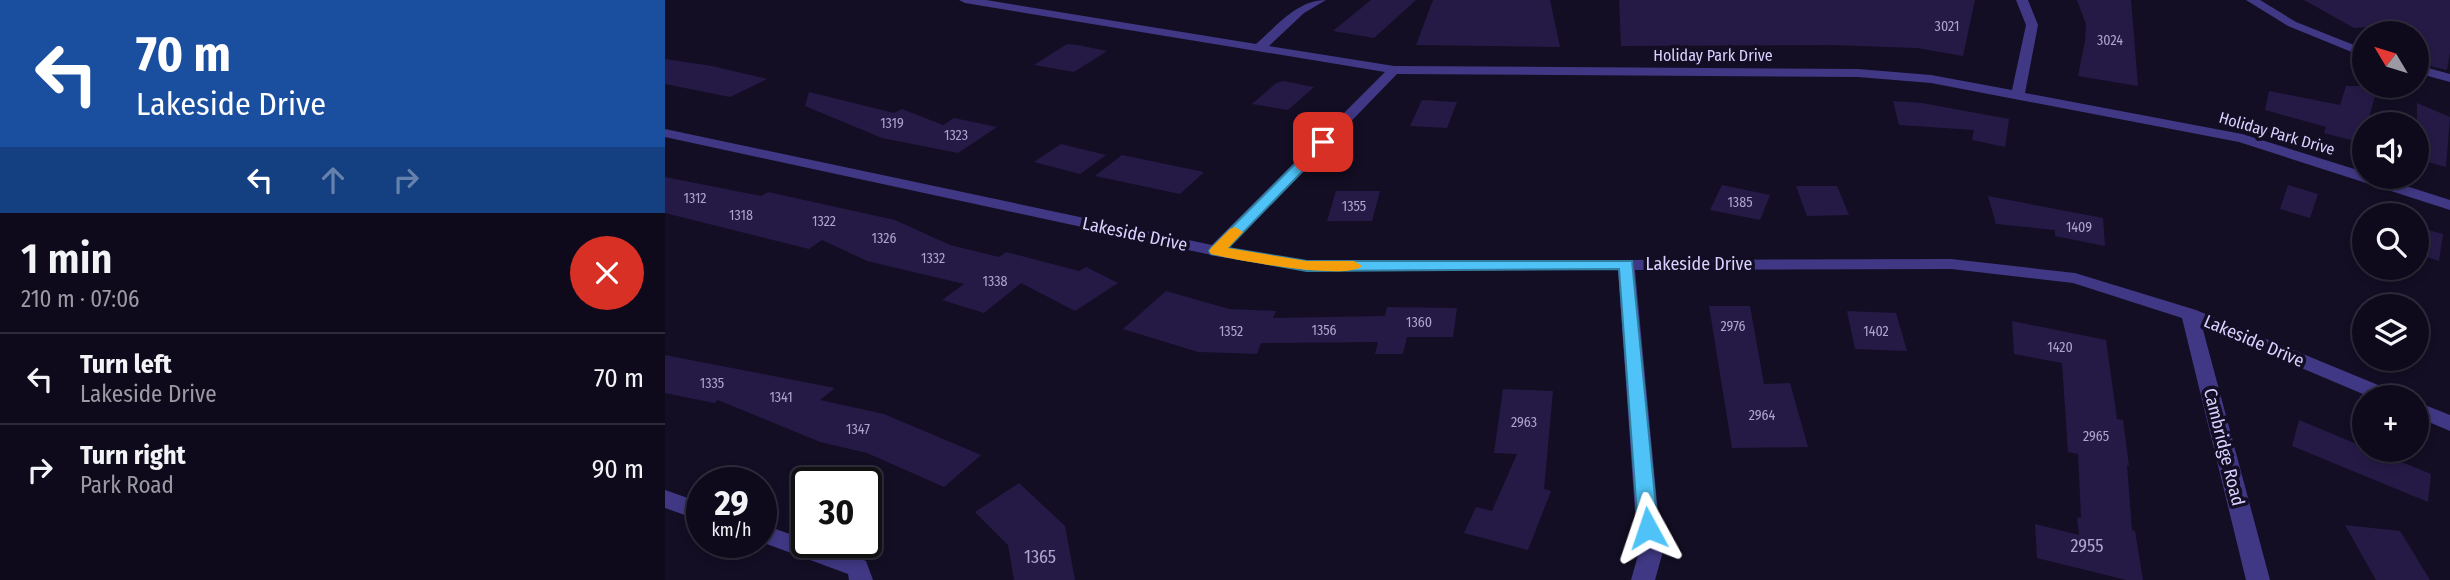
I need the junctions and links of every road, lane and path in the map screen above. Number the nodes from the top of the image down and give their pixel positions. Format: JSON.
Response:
{"nodes":[{"id":1,"x":965,"y":0,"type":"edge"},
{"id":2,"x":1019,"y":0,"type":"edge"},
{"id":3,"x":1320,"y":0,"type":"edge"},
{"id":4,"x":2022,"y":0,"type":"edge"},
{"id":5,"x":2252,"y":0,"type":"edge"},
{"id":6,"x":1006,"y":7,"type":"junction"},
{"id":7,"x":1259,"y":48,"type":"junction"},
{"id":8,"x":2352,"y":48,"type":"edge"},
{"id":9,"x":1394,"y":70,"type":"junction"},
{"id":10,"x":2429,"y":72,"type":"edge"},
{"id":11,"x":2450,"y":78,"type":"edge"},
{"id":12,"x":2018,"y":94,"type":"junction"},
{"id":13,"x":665,"y":133,"type":"edge"},
{"id":14,"x":2450,"y":205,"type":"edge"},
{"id":15,"x":1216,"y":251,"type":"junction"},
{"id":16,"x":1626,"y":264,"type":"junction"},
{"id":17,"x":2190,"y":314,"type":"junction"},
{"id":18,"x":2359,"y":385,"type":"edge"},
{"id":19,"x":2429,"y":415,"type":"edge"},
{"id":20,"x":2450,"y":424,"type":"edge"},
{"id":21,"x":665,"y":499,"type":"edge"},
{"id":22,"x":686,"y":506,"type":"edge"},
{"id":23,"x":777,"y":539,"type":"edge"},
{"id":24,"x":862,"y":580,"type":"edge"},
{"id":25,"x":1643,"y":580,"type":"edge"},
{"id":26,"x":2258,"y":580,"type":"edge"}],
"edges":[{"from":1,"to":6,"type":"street","name":"Holiday Park Drive"},
{"from":2,"to":6,"type":"street"},
{"from":3,"to":7,"type":"street"},
{"from":4,"to":12,"type":"street"},
{"from":5,"to":8,"type":"street"},
{"from":6,"to":7,"type":"street","name":"Holiday Park Drive"},
{"from":7,"to":9,"type":"street","name":"Holiday Park Drive"},
{"from":9,"to":12,"type":"street","name":"Holiday Park Drive"},
{"from":9,"to":15,"type":"street"},
{"from":10,"to":11,"type":"street"},
{"from":12,"to":14,"type":"street","name":"Holiday Park Drive"},
{"from":13,"to":15,"type":"street","name":"Lakeside Drive"},
{"from":15,"to":16,"type":"street","name":"Lakeside Drive"},
{"from":16,"to":17,"type":"street","name":"Lakeside Drive"},
{"from":16,"to":25,"type":"street"},
{"from":17,"to":18,"type":"street","name":"Lakeside Drive"},
{"from":17,"to":26,"type":"street","name":"Cambridge Road"},
{"from":19,"to":20,"type":"street"},
{"from":21,"to":22,"type":"street"},
{"from":23,"to":24,"type":"street"}]}
